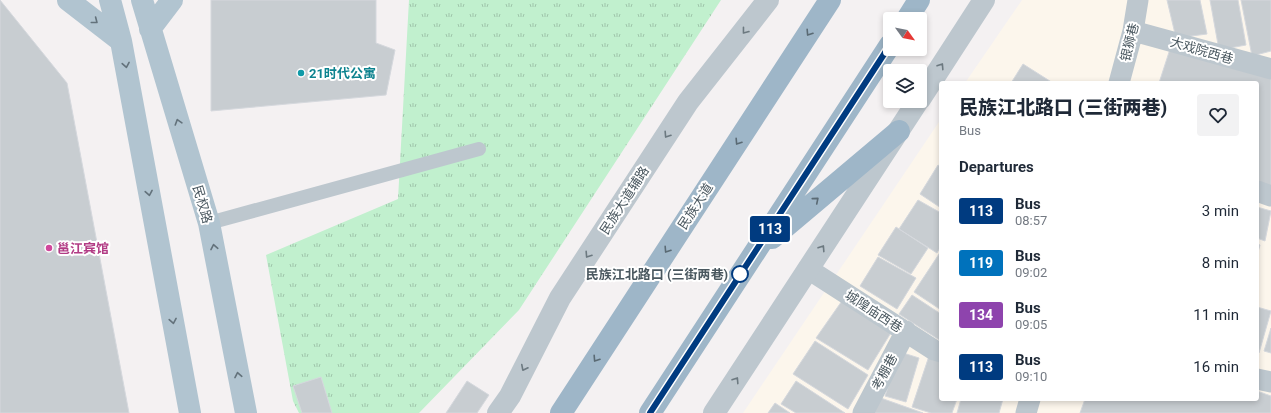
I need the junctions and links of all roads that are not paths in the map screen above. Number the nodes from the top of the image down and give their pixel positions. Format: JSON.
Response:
{"nodes":[{"id":1,"x":68,"y":0,"type":"edge"},
{"id":2,"x":110,"y":0,"type":"edge"},
{"id":3,"x":142,"y":0,"type":"edge"},
{"id":4,"x":172,"y":0,"type":"edge"},
{"id":5,"x":768,"y":0,"type":"edge"},
{"id":6,"x":830,"y":0,"type":"edge"},
{"id":7,"x":919,"y":0,"type":"edge"},
{"id":8,"x":984,"y":0,"type":"edge"},
{"id":9,"x":1138,"y":0,"type":"edge"},
{"id":10,"x":911,"y":12,"type":"edge"},
{"id":11,"x":150,"y":29,"type":"junction"},
{"id":12,"x":1133,"y":31,"type":"junction"},
{"id":13,"x":121,"y":41,"type":"junction"},
{"id":14,"x":883,"y":56,"type":"edge"},
{"id":15,"x":1271,"y":69,"type":"edge"},
{"id":16,"x":1120,"y":81,"type":"edge"},
{"id":17,"x":927,"y":88,"type":"edge"},
{"id":18,"x":914,"y":108,"type":"edge"},
{"id":19,"x":898,"y":131,"type":"junction"},
{"id":20,"x":479,"y":149,"type":"dead end"},
{"id":21,"x":1259,"y":192,"type":"edge"},
{"id":22,"x":1271,"y":196,"type":"edge"},
{"id":23,"x":209,"y":223,"type":"junction"},
{"id":24,"x":754,"y":253,"type":"junction"},
{"id":25,"x":808,"y":269,"type":"junction"},
{"id":26,"x":906,"y":331,"type":"junction"},
{"id":27,"x":939,"y":351,"type":"edge"},
{"id":28,"x":1259,"y":379,"type":"edge"},
{"id":29,"x":1271,"y":382,"type":"edge"},
{"id":30,"x":1029,"y":401,"type":"edge"},
{"id":31,"x":190,"y":413,"type":"edge"},
{"id":32,"x":246,"y":413,"type":"edge"},
{"id":33,"x":498,"y":413,"type":"edge"},
{"id":34,"x":561,"y":413,"type":"edge"},
{"id":35,"x":650,"y":413,"type":"edge"},
{"id":36,"x":714,"y":413,"type":"edge"},
{"id":37,"x":863,"y":413,"type":"edge"},
{"id":38,"x":1026,"y":413,"type":"edge"}],
"edges":[{"from":1,"to":13,"type":"main road","one_way":true},
{"from":2,"to":13,"type":"main road"},
{"from":3,"to":11,"type":"main road","name":"民权路"},
{"from":4,"to":11,"type":"main road"},
{"from":5,"to":33,"type":"street","name":"民族大道辅路","one_way":true},
{"from":6,"to":34,"type":"highway","name":"民族大道","one_way":true},
{"from":7,"to":10,"type":"highway"},
{"from":17,"to":8,"type":"street","one_way":true},
{"from":9,"to":12,"type":"street","name":"银狮巷"},
{"from":23,"to":11,"type":"main road","name":"民权路","one_way":true},
{"from":12,"to":15,"type":"street","name":"大戏院西巷"},
{"from":12,"to":16,"type":"street","name":"银狮巷"},
{"from":13,"to":31,"type":"main road","one_way":true},
{"from":14,"to":24,"type":"highway"},
{"from":18,"to":19,"type":"street"},
{"from":24,"to":19,"type":"highway","one_way":true},
{"from":25,"to":19,"type":"street","one_way":true},
{"from":20,"to":23,"type":"lane"},
{"from":21,"to":22,"type":"street"},
{"from":32,"to":23,"type":"main road","name":"民权路","one_way":true},
{"from":24,"to":35,"type":"highway"},
{"from":25,"to":26,"type":"street","name":"城隍庙西巷"},
{"from":36,"to":25,"type":"street","one_way":true},
{"from":26,"to":27,"type":"street","name":"城隍庙西巷"},
{"from":26,"to":37,"type":"street","name":"考棚巷"},
{"from":28,"to":29,"type":"street"},
{"from":30,"to":38,"type":"street"}]}
